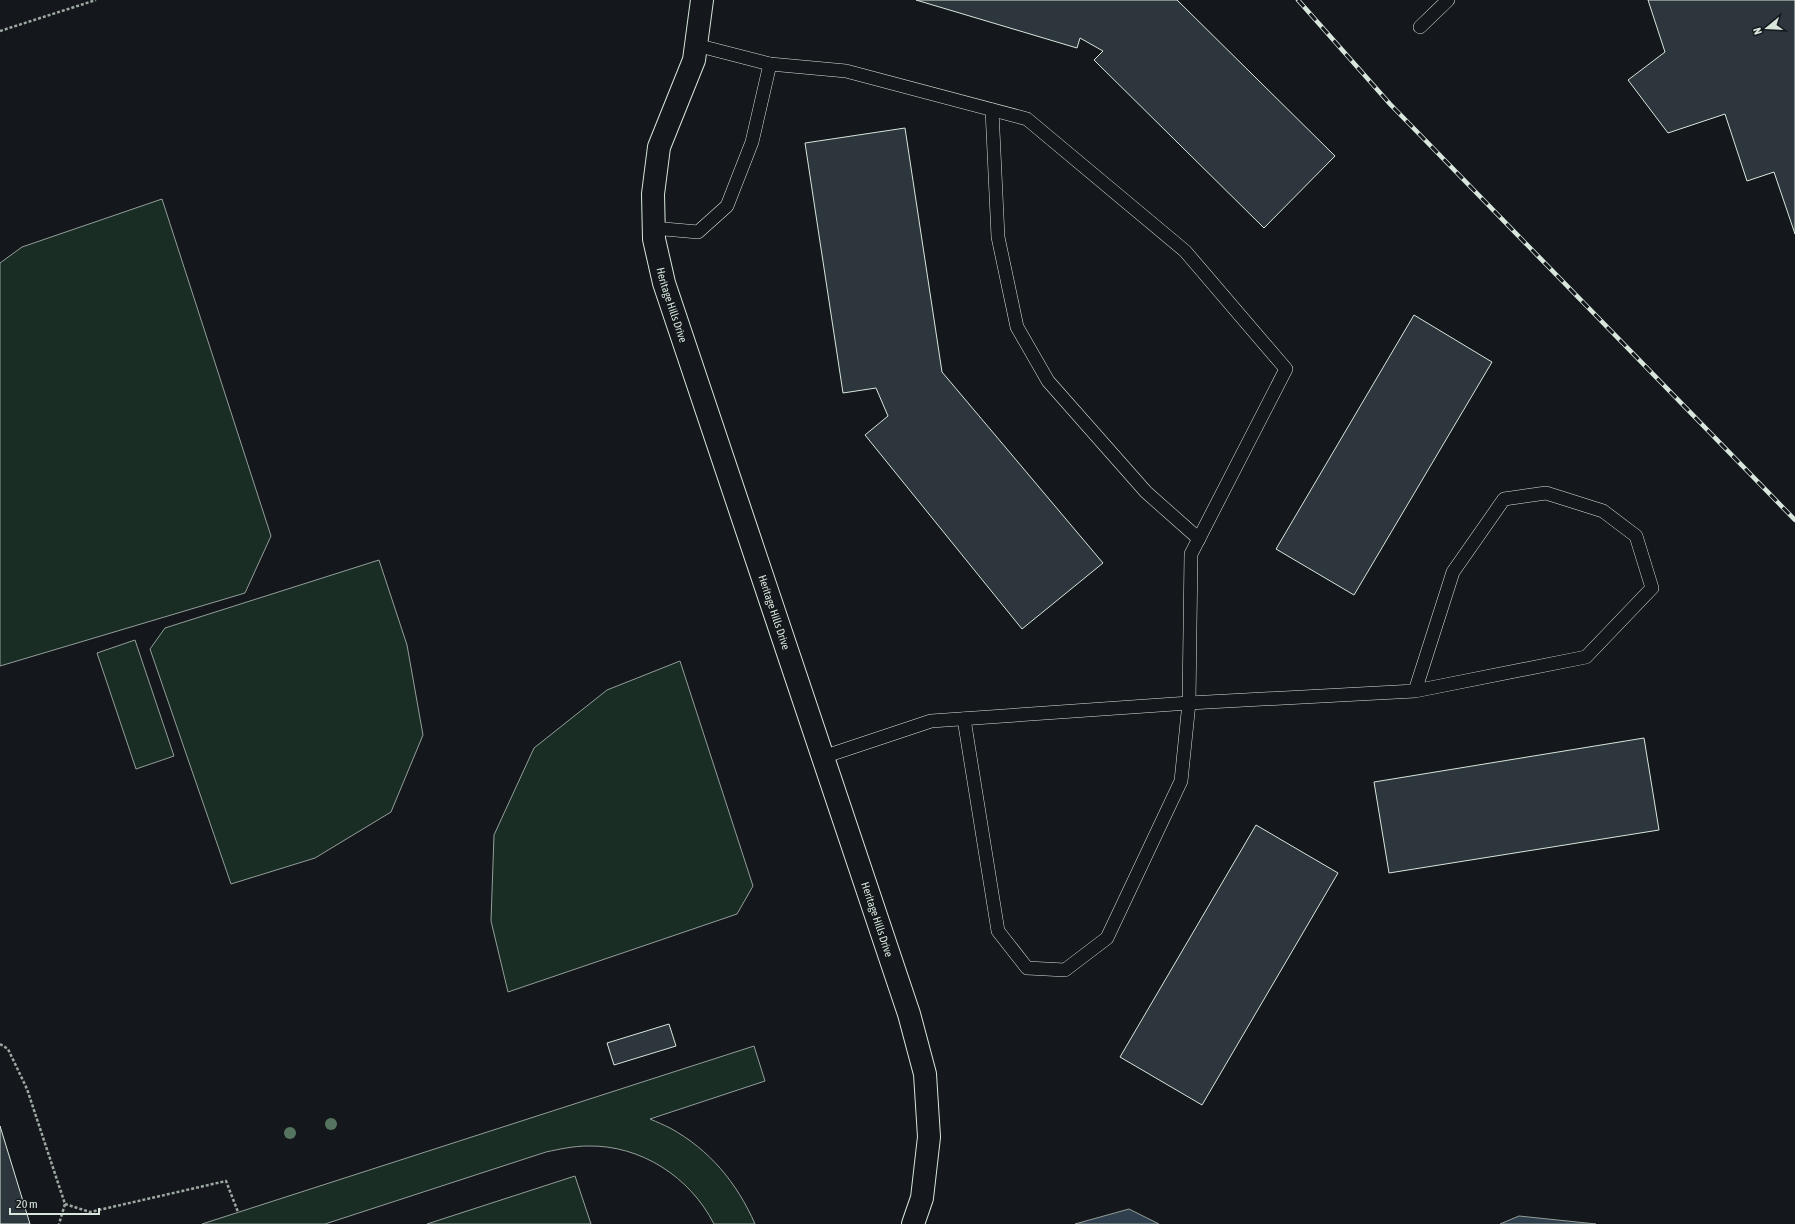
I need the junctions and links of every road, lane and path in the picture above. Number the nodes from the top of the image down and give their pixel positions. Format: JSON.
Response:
{"nodes":[{"id":1,"x":96,"y":0,"type":"edge"},
{"id":2,"x":702,"y":0,"type":"edge"},
{"id":3,"x":1448,"y":0,"type":"edge"},
{"id":4,"x":1420,"y":26,"type":"dead end"},
{"id":5,"x":0,"y":31,"type":"edge"},
{"id":6,"x":696,"y":45,"type":"junction"},
{"id":7,"x":770,"y":64,"type":"junction"},
{"id":8,"x":992,"y":110,"type":"junction"},
{"id":9,"x":653,"y":228,"type":"junction"},
{"id":10,"x":1198,"y":539,"type":"junction"},
{"id":11,"x":1415,"y":691,"type":"junction"},
{"id":12,"x":1189,"y":703,"type":"junction"},
{"id":13,"x":964,"y":719,"type":"junction"},
{"id":14,"x":823,"y":757,"type":"junction"},
{"id":15,"x":0,"y":1044,"type":"edge"},
{"id":16,"x":65,"y":1204,"type":"junction"},
{"id":17,"x":238,"y":1212,"type":"dead end"},
{"id":18,"x":59,"y":1224,"type":"edge"},
{"id":19,"x":912,"y":1224,"type":"edge"}],
"edges":[{"from":1,"to":5,"type":"path"},
{"from":2,"to":6,"type":"street","name":"Heritage Hills Drive"},
{"from":3,"to":4,"type":"lane"},
{"from":6,"to":7,"type":"lane"},
{"from":6,"to":9,"type":"street","name":"Heritage Hills Drive"},
{"from":7,"to":8,"type":"lane"},
{"from":7,"to":9,"type":"lane"},
{"from":8,"to":10,"type":"lane"},
{"from":8,"to":10,"type":"lane"},
{"from":9,"to":14,"type":"street","name":"Heritage Hills Drive"},
{"from":10,"to":12,"type":"lane"},
{"from":11,"to":11,"type":"lane"},
{"from":11,"to":12,"type":"lane"},
{"from":12,"to":13,"type":"lane"},
{"from":12,"to":13,"type":"lane"},
{"from":13,"to":14,"type":"lane"},
{"from":14,"to":19,"type":"street","name":"Heritage Hills Drive"},
{"from":15,"to":16,"type":"path"},
{"from":16,"to":17,"type":"path"},
{"from":16,"to":18,"type":"path"}]}
